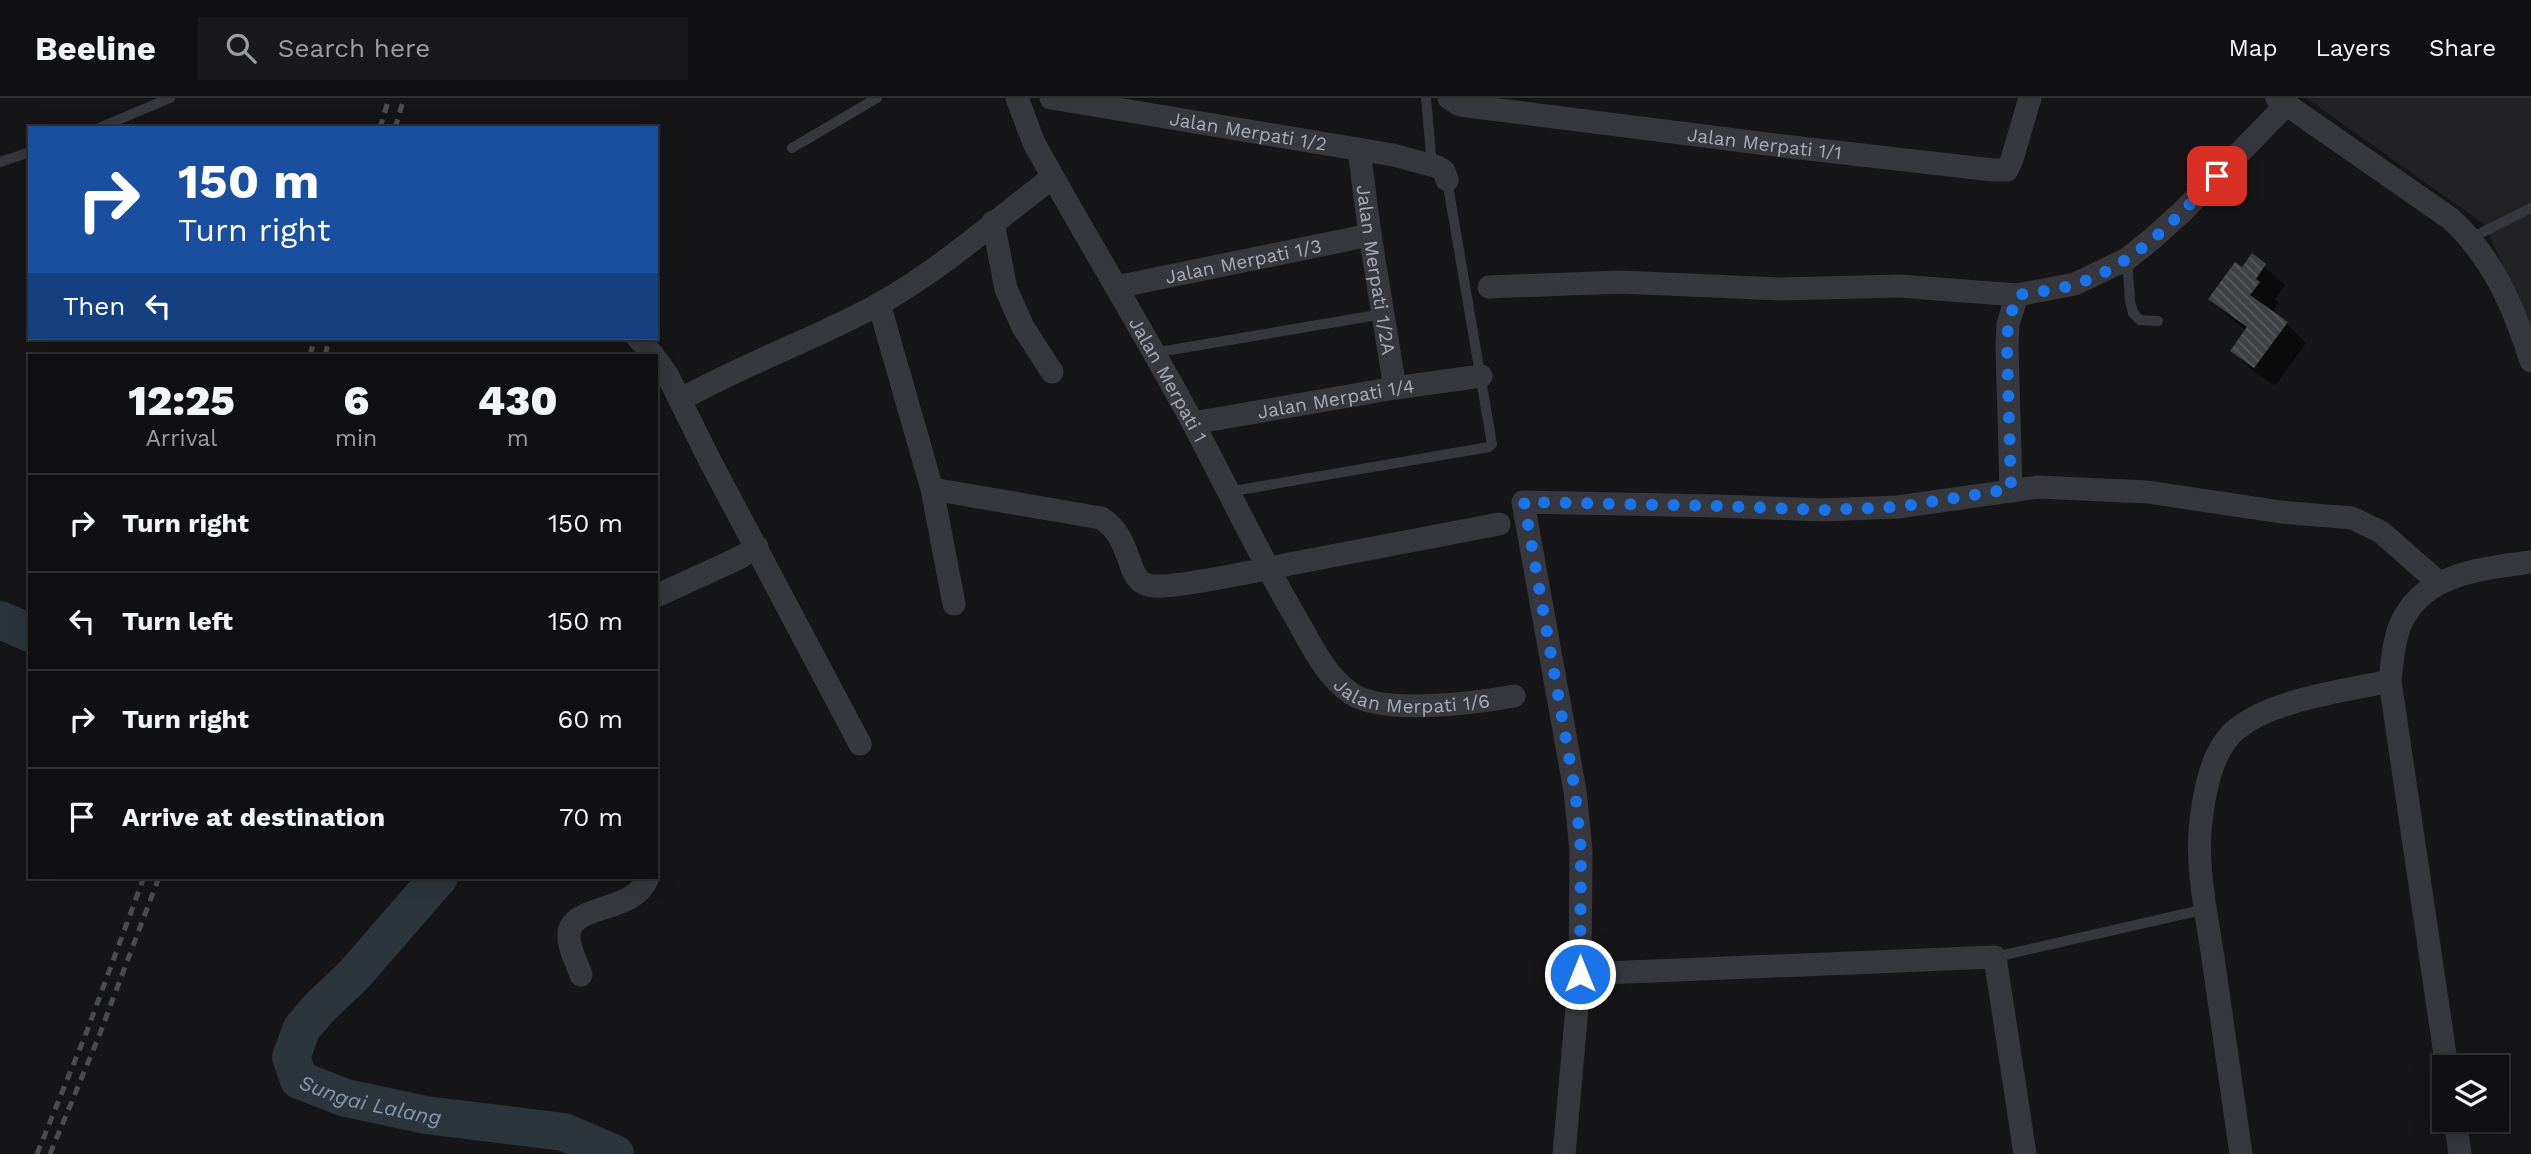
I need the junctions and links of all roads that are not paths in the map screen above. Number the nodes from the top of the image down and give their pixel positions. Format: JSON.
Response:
{"nodes":[{"id":1,"x":170,"y":98,"type":"edge"},
{"id":2,"x":877,"y":98,"type":"edge"},
{"id":3,"x":1017,"y":98,"type":"edge"},
{"id":4,"x":1051,"y":98,"type":"edge"},
{"id":5,"x":1426,"y":98,"type":"edge"},
{"id":6,"x":1449,"y":98,"type":"edge"},
{"id":7,"x":2030,"y":98,"type":"edge"},
{"id":8,"x":2282,"y":101,"type":"edge"},
{"id":9,"x":1119,"y":104,"type":"edge"},
{"id":10,"x":104,"y":126,"type":"edge"},
{"id":11,"x":792,"y":148,"type":"dead end"},
{"id":12,"x":1359,"y":150,"type":"junction"},
{"id":13,"x":28,"y":153,"type":"edge"},
{"id":14,"x":0,"y":162,"type":"edge"},
{"id":15,"x":1441,"y":172,"type":"junction"},
{"id":16,"x":1052,"y":177,"type":"junction"},
{"id":17,"x":2531,"y":208,"type":"edge"},
{"id":18,"x":993,"y":222,"type":"junction"},
{"id":19,"x":1370,"y":235,"type":"junction"},
{"id":20,"x":2471,"y":238,"type":"junction"},
{"id":21,"x":2127,"y":259,"type":"junction"},
{"id":22,"x":1116,"y":287,"type":"junction"},
{"id":23,"x":1489,"y":287,"type":"dead end"},
{"id":24,"x":2017,"y":295,"type":"junction"},
{"id":25,"x":879,"y":304,"type":"junction"},
{"id":26,"x":1383,"y":314,"type":"junction"},
{"id":27,"x":2158,"y":321,"type":"dead end"},
{"id":28,"x":640,"y":340,"type":"edge"},
{"id":29,"x":1153,"y":353,"type":"junction"},
{"id":30,"x":652,"y":354,"type":"edge"},
{"id":31,"x":2531,"y":361,"type":"edge"},
{"id":32,"x":658,"y":362,"type":"edge"},
{"id":33,"x":1052,"y":372,"type":"dead end"},
{"id":34,"x":1481,"y":376,"type":"junction"},
{"id":35,"x":1395,"y":388,"type":"junction"},
{"id":36,"x":680,"y":400,"type":"junction"},
{"id":37,"x":1193,"y":423,"type":"junction"},
{"id":38,"x":932,"y":489,"type":"junction"},
{"id":39,"x":2011,"y":489,"type":"junction"},
{"id":40,"x":1228,"y":492,"type":"junction"},
{"id":41,"x":1499,"y":524,"type":"dead end"},
{"id":42,"x":757,"y":547,"type":"junction"},
{"id":43,"x":2531,"y":562,"type":"edge"},
{"id":44,"x":1267,"y":569,"type":"junction"},
{"id":45,"x":2438,"y":582,"type":"junction"},
{"id":46,"x":658,"y":595,"type":"edge"},
{"id":47,"x":954,"y":604,"type":"dead end"},
{"id":48,"x":1321,"y":662,"type":"joint"},
{"id":49,"x":2390,"y":681,"type":"junction"},
{"id":50,"x":1514,"y":696,"type":"dead end"},
{"id":51,"x":860,"y":744,"type":"dead end"},
{"id":52,"x":647,"y":879,"type":"edge"},
{"id":53,"x":2206,"y":909,"type":"junction"},
{"id":54,"x":1995,"y":957,"type":"junction"},
{"id":55,"x":1580,"y":974,"type":"junction"},
{"id":56,"x":581,"y":975,"type":"dead end"},
{"id":57,"x":2445,"y":1055,"type":"edge"},
{"id":58,"x":2457,"y":1132,"type":"edge"},
{"id":59,"x":1565,"y":1154,"type":"edge"},
{"id":60,"x":2025,"y":1154,"type":"edge"},
{"id":61,"x":2241,"y":1154,"type":"edge"},
{"id":62,"x":2460,"y":1154,"type":"edge"}],
"edges":[{"from":1,"to":10,"type":"lane"},
{"from":2,"to":11,"type":"lane"},
{"from":3,"to":16,"type":"street","name":"Jalan Merpati 1"},
{"from":4,"to":9,"type":"street","name":"Jalan Merpati 1/2"},
{"from":5,"to":15,"type":"lane"},
{"from":6,"to":7,"type":"street","name":"Jalan Merpati 1/1"},
{"from":8,"to":20,"type":"street"},
{"from":8,"to":21,"type":"street"},
{"from":9,"to":12,"type":"street","name":"Jalan Merpati 1/2"},
{"from":12,"to":15,"type":"street","name":"Jalan Merpati 1/2"},
{"from":12,"to":19,"type":"street","name":"Jalan Merpati 1/2A"},
{"from":13,"to":14,"type":"lane"},
{"from":15,"to":34,"type":"lane"},
{"from":16,"to":18,"type":"street"},
{"from":16,"to":22,"type":"street","name":"Jalan Merpati 1"},
{"from":17,"to":20,"type":"lane"},
{"from":18,"to":25,"type":"street"},
{"from":18,"to":33,"type":"street"},
{"from":19,"to":22,"type":"street","name":"Jalan Merpati 1/3"},
{"from":19,"to":26,"type":"street","name":"Jalan Merpati 1/2A"},
{"from":20,"to":31,"type":"street"},
{"from":21,"to":24,"type":"street"},
{"from":21,"to":27,"type":"lane"},
{"from":22,"to":29,"type":"street","name":"Jalan Merpati 1"},
{"from":23,"to":24,"type":"street"},
{"from":24,"to":39,"type":"street"},
{"from":25,"to":36,"type":"street"},
{"from":25,"to":38,"type":"street"},
{"from":26,"to":29,"type":"lane"},
{"from":26,"to":35,"type":"street","name":"Jalan Merpati 1/2A"},
{"from":28,"to":30,"type":"street"},
{"from":29,"to":37,"type":"street","name":"Jalan Merpati 1"},
{"from":32,"to":36,"type":"street"},
{"from":34,"to":35,"type":"street","name":"Jalan Merpati 1/4"},
{"from":34,"to":40,"type":"lane"},
{"from":35,"to":37,"type":"street","name":"Jalan Merpati 1/4"},
{"from":36,"to":42,"type":"street"},
{"from":37,"to":40,"type":"street","name":"Jalan Merpati 1"},
{"from":38,"to":44,"type":"street"},
{"from":38,"to":47,"type":"street"},
{"from":39,"to":45,"type":"street"},
{"from":39,"to":55,"type":"street"},
{"from":40,"to":44,"type":"street","name":"Jalan Merpati 1"},
{"from":41,"to":44,"type":"street"},
{"from":42,"to":46,"type":"street"},
{"from":42,"to":51,"type":"street"},
{"from":43,"to":45,"type":"street"},
{"from":44,"to":48,"type":"street","name":"Jalan Merpati 1"},
{"from":45,"to":49,"type":"street"},
{"from":48,"to":50,"type":"street","name":"Jalan Merpati 1/6"},
{"from":49,"to":53,"type":"street"},
{"from":49,"to":57,"type":"street"},
{"from":52,"to":56,"type":"street"},
{"from":53,"to":54,"type":"lane"},
{"from":53,"to":61,"type":"street"},
{"from":54,"to":55,"type":"street"},
{"from":54,"to":60,"type":"street"},
{"from":55,"to":59,"type":"street"},
{"from":58,"to":62,"type":"street"}]}
